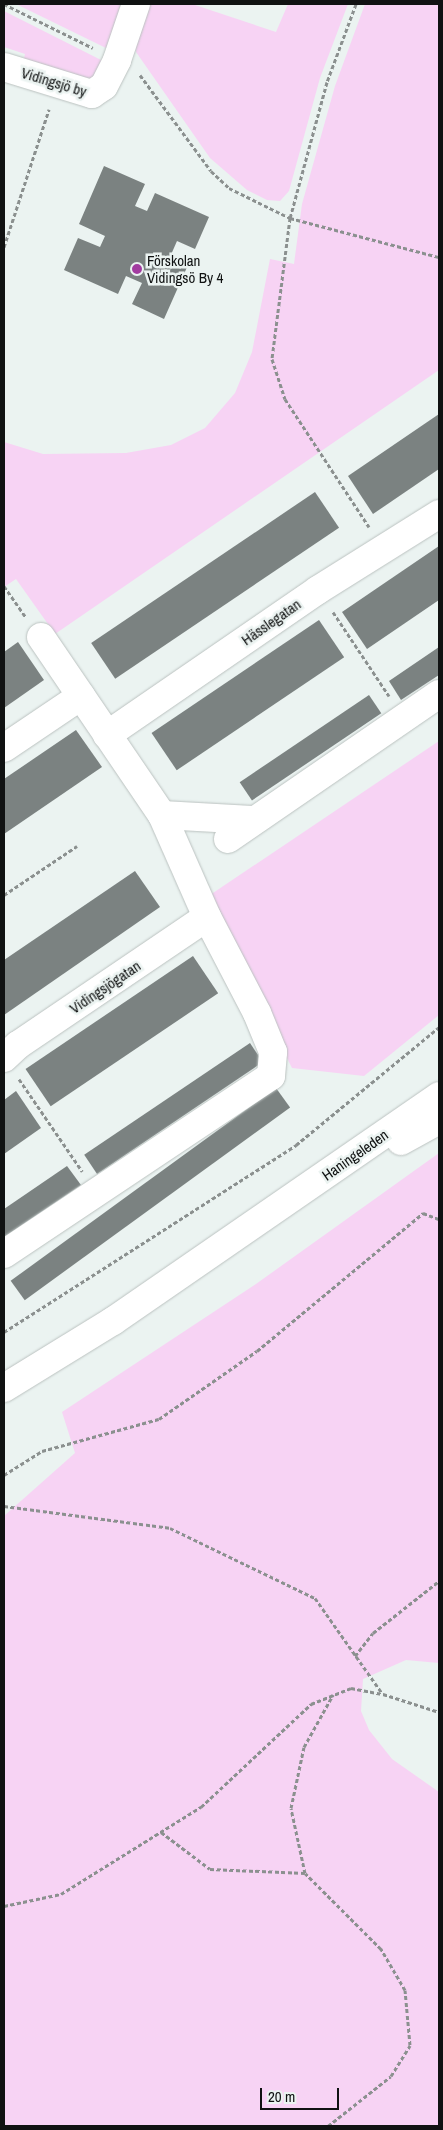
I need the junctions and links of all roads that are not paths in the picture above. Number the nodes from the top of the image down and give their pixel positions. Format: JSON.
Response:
{"nodes":[{"id":1,"x":136,"y":4,"type":"edge"},
{"id":2,"x":4,"y":67,"type":"edge"},
{"id":3,"x":439,"y":514,"type":"edge"},
{"id":4,"x":40,"y":637,"type":"road end"},
{"id":5,"x":439,"y":694,"type":"edge"},
{"id":6,"x":81,"y":696,"type":"junction"},
{"id":7,"x":107,"y":735,"type":"junction"},
{"id":8,"x":4,"y":748,"type":"edge"},
{"id":9,"x":162,"y":816,"type":"junction"},
{"id":10,"x":252,"y":820,"type":"junction"},
{"id":11,"x":228,"y":839,"type":"dead end"},
{"id":12,"x":207,"y":917,"type":"junction"},
{"id":13,"x":4,"y":1058,"type":"edge"},
{"id":14,"x":439,"y":1096,"type":"edge"},
{"id":15,"x":439,"y":1120,"type":"edge"},
{"id":16,"x":271,"y":1214,"type":"junction"},
{"id":17,"x":4,"y":1254,"type":"edge"},
{"id":18,"x":113,"y":1321,"type":"junction"},
{"id":19,"x":4,"y":1388,"type":"edge"},
{"id":20,"x":4,"y":1408,"type":"edge"}],
"edges":[{"from":1,"to":2,"type":"street","name":"Vidingsjö by"},
{"from":3,"to":7,"type":"street","name":"Hässlegatan"},
{"from":4,"to":6,"type":"street"},
{"from":5,"to":10,"type":"street"},
{"from":6,"to":7,"type":"street"},
{"from":6,"to":8,"type":"street"},
{"from":7,"to":9,"type":"street"},
{"from":9,"to":10,"type":"street"},
{"from":9,"to":12,"type":"street"},
{"from":10,"to":11,"type":"street"},
{"from":12,"to":13,"type":"street","name":"Vidingsjögatan"},
{"from":12,"to":17,"type":"street"},
{"from":14,"to":16,"type":"street","name":"Haningeleden"},
{"from":15,"to":16,"type":"street","name":"Haningeleden"},
{"from":16,"to":18,"type":"street","name":"Haningeleden"},
{"from":18,"to":19,"type":"street","name":"Haningeleden"},
{"from":18,"to":20,"type":"street","name":"Haningeleden"}]}
